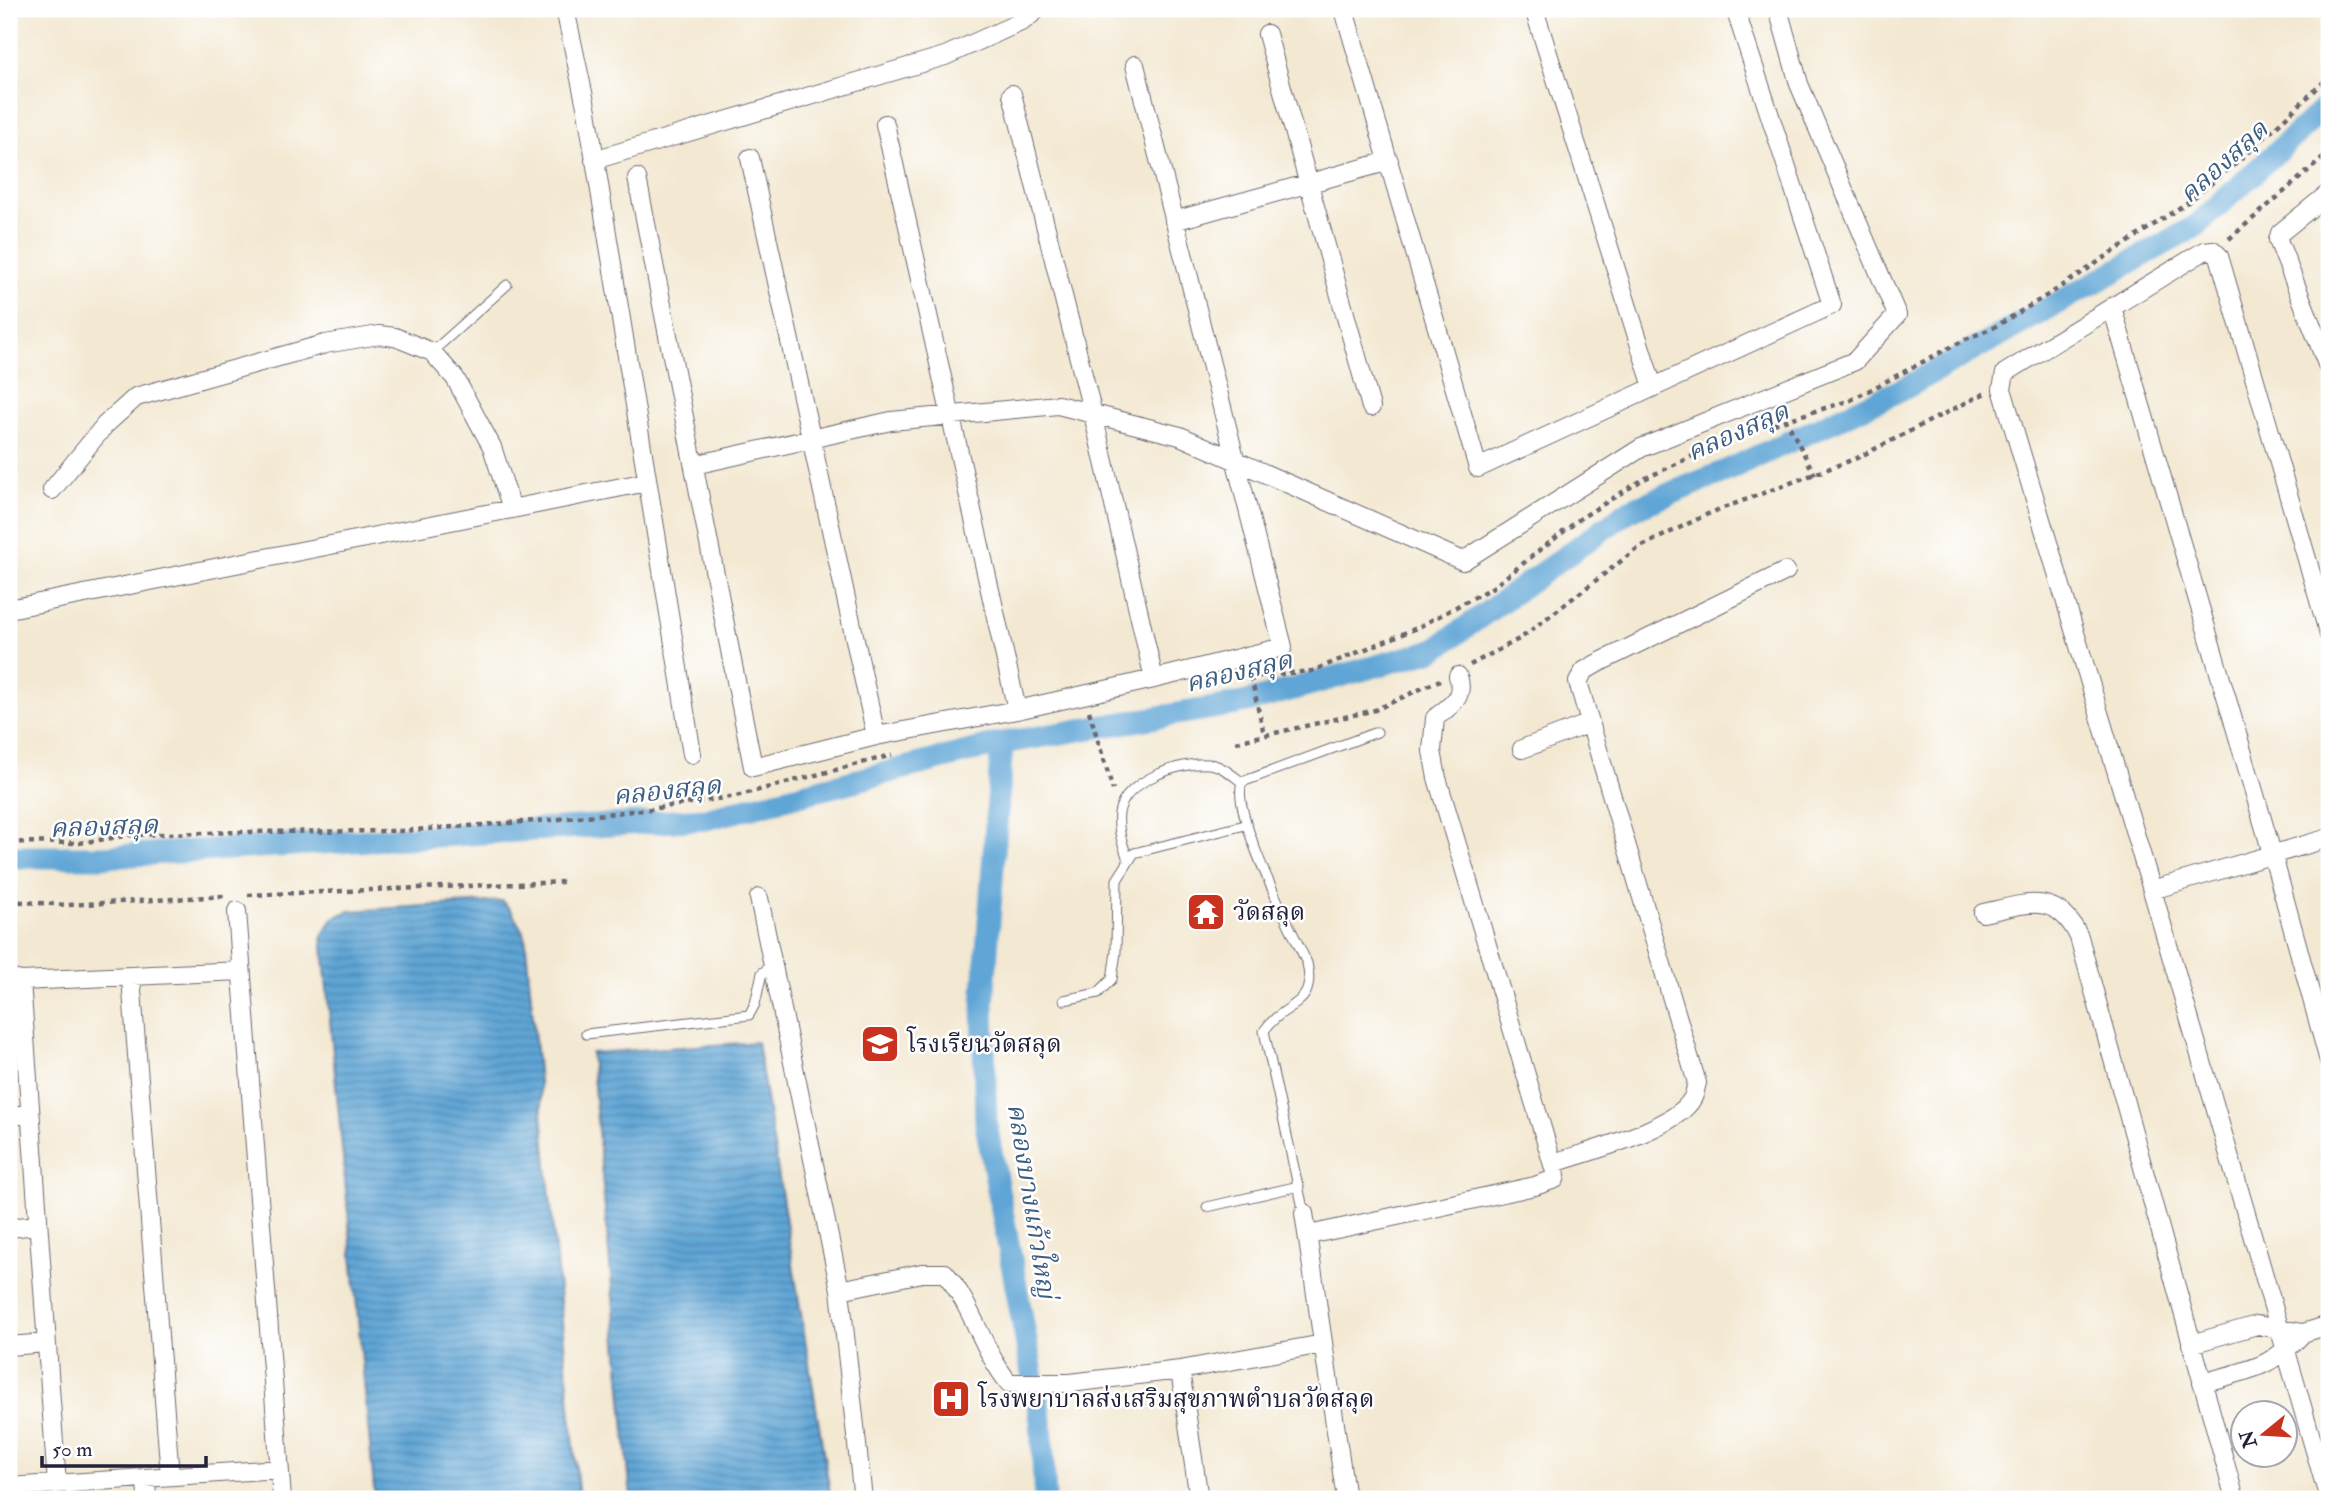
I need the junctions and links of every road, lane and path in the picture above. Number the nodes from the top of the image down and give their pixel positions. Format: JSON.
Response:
{"nodes":[{"id":1,"x":565,"y":9,"type":"edge"},
{"id":2,"x":1038,"y":9,"type":"edge"},
{"id":3,"x":1349,"y":9,"type":"edge"},
{"id":4,"x":1534,"y":9,"type":"edge"},
{"id":5,"x":1735,"y":9,"type":"edge"},
{"id":6,"x":1778,"y":9,"type":"edge"},
{"id":7,"x":1267,"y":34,"type":"dead end"},
{"id":8,"x":1136,"y":65,"type":"dead end"},
{"id":9,"x":2329,"y":77,"type":"edge"},
{"id":10,"x":1012,"y":94,"type":"dead end"},
{"id":11,"x":885,"y":124,"type":"dead end"},
{"id":12,"x":2329,"y":153,"type":"edge"},
{"id":13,"x":750,"y":158,"type":"dead end"},
{"id":14,"x":594,"y":160,"type":"junction"},
{"id":15,"x":1389,"y":161,"type":"junction"},
{"id":16,"x":637,"y":178,"type":"dead end"},
{"id":17,"x":1310,"y":184,"type":"junction"},
{"id":18,"x":2329,"y":192,"type":"edge"},
{"id":19,"x":1174,"y":221,"type":"junction"},
{"id":20,"x":2226,"y":241,"type":"dead end"},
{"id":21,"x":507,"y":285,"type":"dead end"},
{"id":22,"x":2112,"y":307,"type":"junction"},
{"id":23,"x":432,"y":352,"type":"junction"},
{"id":24,"x":2329,"y":369,"type":"edge"},
{"id":25,"x":1653,"y":387,"type":"junction"},
{"id":26,"x":1997,"y":387,"type":"dead end"},
{"id":27,"x":1371,"y":407,"type":"dead end"},
{"id":28,"x":1093,"y":414,"type":"junction"},
{"id":29,"x":950,"y":415,"type":"junction"},
{"id":30,"x":1785,"y":418,"type":"junction"},
{"id":31,"x":811,"y":439,"type":"junction"},
{"id":32,"x":1233,"y":459,"type":"junction"},
{"id":33,"x":694,"y":465,"type":"junction"},
{"id":34,"x":1814,"y":472,"type":"junction"},
{"id":35,"x":647,"y":482,"type":"junction"},
{"id":36,"x":52,"y":490,"type":"dead end"},
{"id":37,"x":512,"y":509,"type":"junction"},
{"id":38,"x":1786,"y":571,"type":"dead end"},
{"id":39,"x":9,"y":609,"type":"edge"},
{"id":40,"x":2329,"y":635,"type":"edge"},
{"id":41,"x":1457,"y":673,"type":"junction"},
{"id":42,"x":1251,"y":677,"type":"junction"},
{"id":43,"x":1244,"y":678,"type":"dead end"},
{"id":44,"x":1154,"y":679,"type":"junction"},
{"id":45,"x":1099,"y":709,"type":"dead end"},
{"id":46,"x":1017,"y":710,"type":"junction"},
{"id":47,"x":1078,"y":712,"type":"dead end"},
{"id":48,"x":1092,"y":721,"type":"dead end"},
{"id":49,"x":1590,"y":723,"type":"junction"},
{"id":50,"x":1377,"y":732,"type":"dead end"},
{"id":51,"x":1264,"y":734,"type":"junction"},
{"id":52,"x":876,"y":736,"type":"junction"},
{"id":53,"x":1236,"y":742,"type":"dead end"},
{"id":54,"x":1522,"y":749,"type":"dead end"},
{"id":55,"x":692,"y":754,"type":"dead end"},
{"id":56,"x":898,"y":754,"type":"dead end"},
{"id":57,"x":1242,"y":782,"type":"junction"},
{"id":58,"x":1114,"y":793,"type":"dead end"},
{"id":59,"x":1245,"y":825,"type":"junction"},
{"id":60,"x":2329,"y":838,"type":"edge"},
{"id":61,"x":9,"y":842,"type":"edge"},
{"id":62,"x":2273,"y":853,"type":"junction"},
{"id":63,"x":1128,"y":860,"type":"junction"},
{"id":64,"x":565,"y":881,"type":"dead end"},
{"id":65,"x":2152,"y":890,"type":"junction"},
{"id":66,"x":759,"y":898,"type":"dead end"},
{"id":67,"x":9,"y":901,"type":"edge"},
{"id":68,"x":235,"y":901,"type":"junction"},
{"id":69,"x":1983,"y":913,"type":"dead end"},
{"id":70,"x":773,"y":965,"type":"junction"},
{"id":71,"x":241,"y":971,"type":"junction"},
{"id":72,"x":131,"y":978,"type":"junction"},
{"id":73,"x":15,"y":979,"type":"edge"},
{"id":74,"x":1064,"y":1000,"type":"dead end"},
{"id":75,"x":586,"y":1034,"type":"dead end"},
{"id":76,"x":2329,"y":1061,"type":"edge"},
{"id":77,"x":29,"y":1114,"type":"junction"},
{"id":78,"x":9,"y":1116,"type":"edge"},
{"id":79,"x":1554,"y":1163,"type":"junction"},
{"id":80,"x":1299,"y":1186,"type":"junction"},
{"id":81,"x":1207,"y":1207,"type":"dead end"},
{"id":82,"x":1304,"y":1213,"type":"joint"},
{"id":83,"x":37,"y":1225,"type":"junction"},
{"id":84,"x":9,"y":1228,"type":"edge"},
{"id":85,"x":1309,"y":1234,"type":"junction"},
{"id":86,"x":840,"y":1290,"type":"junction"},
{"id":87,"x":2329,"y":1325,"type":"edge"},
{"id":88,"x":2280,"y":1327,"type":"junction"},
{"id":89,"x":2303,"y":1332,"type":"junction"},
{"id":90,"x":46,"y":1343,"type":"junction"},
{"id":91,"x":2191,"y":1344,"type":"junction"},
{"id":92,"x":1323,"y":1345,"type":"junction"},
{"id":93,"x":9,"y":1346,"type":"edge"},
{"id":94,"x":2286,"y":1351,"type":"junction"},
{"id":95,"x":1180,"y":1370,"type":"junction"},
{"id":96,"x":2202,"y":1383,"type":"junction"},
{"id":97,"x":279,"y":1469,"type":"junction"},
{"id":98,"x":170,"y":1476,"type":"junction"},
{"id":99,"x":146,"y":1478,"type":"junction"},
{"id":100,"x":57,"y":1485,"type":"junction"},
{"id":101,"x":11,"y":1491,"type":"edge"},
{"id":102,"x":147,"y":1499,"type":"edge"},
{"id":103,"x":282,"y":1499,"type":"edge"},
{"id":104,"x":863,"y":1499,"type":"edge"},
{"id":105,"x":1199,"y":1499,"type":"edge"},
{"id":106,"x":1346,"y":1499,"type":"edge"},
{"id":107,"x":2235,"y":1499,"type":"edge"},
{"id":108,"x":2329,"y":1499,"type":"edge"}],
"edges":[{"from":1,"to":14,"type":"street"},
{"from":2,"to":14,"type":"street"},
{"from":3,"to":15,"type":"street"},
{"from":4,"to":25,"type":"street"},
{"from":5,"to":25,"type":"street"},
{"from":6,"to":32,"type":"street"},
{"from":7,"to":17,"type":"street"},
{"from":8,"to":19,"type":"street"},
{"from":9,"to":30,"type":"path"},
{"from":10,"to":28,"type":"street"},
{"from":11,"to":29,"type":"street"},
{"from":12,"to":20,"type":"path"},
{"from":13,"to":31,"type":"street"},
{"from":14,"to":35,"type":"street"},
{"from":15,"to":17,"type":"street"},
{"from":15,"to":25,"type":"street"},
{"from":16,"to":33,"type":"street"},
{"from":17,"to":19,"type":"street"},
{"from":17,"to":27,"type":"street"},
{"from":18,"to":24,"type":"street"},
{"from":19,"to":32,"type":"street"},
{"from":21,"to":23,"type":"lane"},
{"from":22,"to":40,"type":"street"},
{"from":22,"to":62,"type":"street"},
{"from":22,"to":65,"type":"street"},
{"from":23,"to":36,"type":"street"},
{"from":23,"to":37,"type":"street"},
{"from":26,"to":34,"type":"path"},
{"from":28,"to":29,"type":"street"},
{"from":28,"to":32,"type":"street"},
{"from":28,"to":44,"type":"street"},
{"from":29,"to":31,"type":"street"},
{"from":29,"to":46,"type":"street"},
{"from":30,"to":34,"type":"path"},
{"from":30,"to":42,"type":"path"},
{"from":31,"to":33,"type":"street"},
{"from":31,"to":52,"type":"street"},
{"from":32,"to":44,"type":"street"},
{"from":33,"to":52,"type":"street"},
{"from":34,"to":41,"type":"path"},
{"from":35,"to":37,"type":"street"},
{"from":35,"to":55,"type":"street"},
{"from":37,"to":39,"type":"street"},
{"from":38,"to":49,"type":"street"},
{"from":41,"to":51,"type":"path"},
{"from":41,"to":79,"type":"street"},
{"from":42,"to":43,"type":"path"},
{"from":42,"to":51,"type":"path"},
{"from":44,"to":46,"type":"street"},
{"from":45,"to":47,"type":"path"},
{"from":46,"to":52,"type":"street"},
{"from":48,"to":58,"type":"path"},
{"from":49,"to":54,"type":"street"},
{"from":49,"to":79,"type":"street"},
{"from":50,"to":57,"type":"lane"},
{"from":51,"to":53,"type":"path"},
{"from":56,"to":61,"type":"path"},
{"from":57,"to":59,"type":"lane"},
{"from":57,"to":63,"type":"lane"},
{"from":59,"to":63,"type":"lane"},
{"from":59,"to":80,"type":"lane"},
{"from":60,"to":62,"type":"street"},
{"from":62,"to":65,"type":"street"},
{"from":62,"to":76,"type":"street"},
{"from":63,"to":74,"type":"lane"},
{"from":64,"to":68,"type":"path"},
{"from":65,"to":88,"type":"street"},
{"from":66,"to":70,"type":"street"},
{"from":67,"to":68,"type":"path"},
{"from":68,"to":71,"type":"street"},
{"from":69,"to":91,"type":"street"},
{"from":70,"to":75,"type":"lane"},
{"from":70,"to":86,"type":"street"},
{"from":71,"to":72,"type":"street"},
{"from":71,"to":97,"type":"street"},
{"from":72,"to":73,"type":"street"},
{"from":72,"to":98,"type":"street"},
{"from":73,"to":77,"type":"street"},
{"from":77,"to":78,"type":"street"},
{"from":77,"to":83,"type":"street"},
{"from":79,"to":85,"type":"street"},
{"from":80,"to":81,"type":"lane"},
{"from":80,"to":82,"type":"lane"},
{"from":82,"to":85,"type":"street"},
{"from":83,"to":84,"type":"street"},
{"from":83,"to":90,"type":"street"},
{"from":85,"to":92,"type":"street"},
{"from":86,"to":95,"type":"street"},
{"from":86,"to":104,"type":"street"},
{"from":87,"to":89,"type":"street"},
{"from":88,"to":89,"type":"street"},
{"from":88,"to":91,"type":"street"},
{"from":88,"to":94,"type":"street"},
{"from":89,"to":94,"type":"street"},
{"from":90,"to":93,"type":"street"},
{"from":90,"to":100,"type":"street"},
{"from":91,"to":96,"type":"street"},
{"from":92,"to":95,"type":"street"},
{"from":92,"to":106,"type":"street"},
{"from":94,"to":96,"type":"street"},
{"from":94,"to":108,"type":"street"},
{"from":95,"to":105,"type":"street"},
{"from":96,"to":107,"type":"street"},
{"from":97,"to":98,"type":"street"},
{"from":97,"to":103,"type":"street"},
{"from":98,"to":99,"type":"street"},
{"from":99,"to":100,"type":"street"},
{"from":99,"to":102,"type":"street"},
{"from":100,"to":101,"type":"street"}]}
